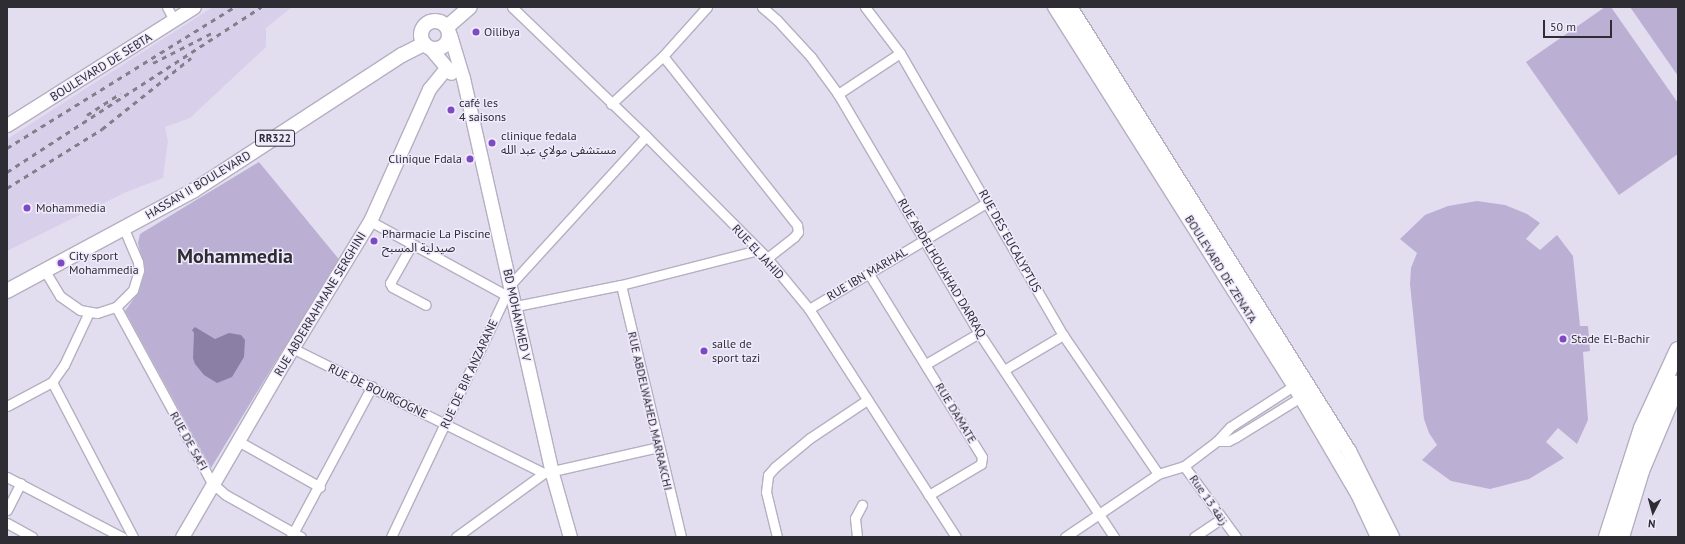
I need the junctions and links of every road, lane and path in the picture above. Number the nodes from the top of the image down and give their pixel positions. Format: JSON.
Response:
{"nodes":[{"id":1,"x":167,"y":7,"type":"edge"},
{"id":2,"x":194,"y":7,"type":"edge"},
{"id":3,"x":470,"y":7,"type":"edge"},
{"id":4,"x":512,"y":7,"type":"edge"},
{"id":5,"x":707,"y":7,"type":"edge"},
{"id":6,"x":762,"y":7,"type":"edge"},
{"id":7,"x":865,"y":7,"type":"edge"},
{"id":8,"x":1055,"y":7,"type":"edge"},
{"id":9,"x":1070,"y":7,"type":"edge"},
{"id":10,"x":174,"y":20,"type":"junction"},
{"id":11,"x":448,"y":31,"type":"junction"},
{"id":12,"x":427,"y":46,"type":"junction"},
{"id":13,"x":900,"y":53,"type":"junction"},
{"id":14,"x":663,"y":56,"type":"junction"},
{"id":15,"x":447,"y":67,"type":"junction"},
{"id":16,"x":465,"y":92,"type":"junction"},
{"id":17,"x":838,"y":94,"type":"junction"},
{"id":18,"x":611,"y":104,"type":"junction"},
{"id":19,"x":7,"y":125,"type":"edge"},
{"id":20,"x":646,"y":136,"type":"junction"},
{"id":21,"x":988,"y":202,"type":"junction"},
{"id":22,"x":370,"y":221,"type":"junction"},
{"id":23,"x":124,"y":229,"type":"junction"},
{"id":24,"x":925,"y":239,"type":"junction"},
{"id":25,"x":412,"y":244,"type":"junction"},
{"id":26,"x":758,"y":250,"type":"junction"},
{"id":27,"x":767,"y":258,"type":"junction"},
{"id":28,"x":45,"y":271,"type":"junction"},
{"id":29,"x":869,"y":274,"type":"junction"},
{"id":30,"x":621,"y":285,"type":"junction"},
{"id":31,"x":508,"y":289,"type":"junction"},
{"id":32,"x":7,"y":291,"type":"edge"},
{"id":33,"x":426,"y":305,"type":"dead end"},
{"id":34,"x":516,"y":306,"type":"junction"},
{"id":35,"x":116,"y":307,"type":"junction"},
{"id":36,"x":809,"y":309,"type":"junction"},
{"id":37,"x":89,"y":312,"type":"junction"},
{"id":38,"x":979,"y":333,"type":"junction"},
{"id":39,"x":1063,"y":335,"type":"junction"},
{"id":40,"x":292,"y":348,"type":"junction"},
{"id":41,"x":1678,"y":350,"type":"edge"},
{"id":42,"x":926,"y":364,"type":"junction"},
{"id":43,"x":1004,"y":370,"type":"junction"},
{"id":44,"x":52,"y":382,"type":"junction"},
{"id":45,"x":1678,"y":383,"type":"edge"},
{"id":46,"x":372,"y":386,"type":"junction"},
{"id":47,"x":1303,"y":388,"type":"junction"},
{"id":48,"x":867,"y":400,"type":"junction"},
{"id":49,"x":7,"y":406,"type":"edge"},
{"id":50,"x":446,"y":424,"type":"junction"},
{"id":51,"x":1324,"y":424,"type":"junction"},
{"id":52,"x":238,"y":441,"type":"junction"},
{"id":53,"x":1217,"y":441,"type":"junction"},
{"id":54,"x":658,"y":447,"type":"junction"},
{"id":55,"x":1184,"y":466,"type":"junction"},
{"id":56,"x":547,"y":472,"type":"junction"},
{"id":57,"x":1158,"y":474,"type":"junction"},
{"id":58,"x":7,"y":477,"type":"edge"},
{"id":59,"x":21,"y":483,"type":"junction"},
{"id":60,"x":212,"y":483,"type":"junction"},
{"id":61,"x":320,"y":486,"type":"junction"},
{"id":62,"x":929,"y":495,"type":"junction"},
{"id":63,"x":862,"y":505,"type":"dead end"},
{"id":64,"x":7,"y":510,"type":"edge"},
{"id":65,"x":1099,"y":515,"type":"junction"},
{"id":66,"x":1620,"y":516,"type":"junction"},
{"id":67,"x":1221,"y":519,"type":"junction"},
{"id":68,"x":7,"y":523,"type":"edge"},
{"id":69,"x":295,"y":536,"type":"edge"},
{"id":70,"x":32,"y":537,"type":"edge"},
{"id":71,"x":122,"y":537,"type":"edge"},
{"id":72,"x":133,"y":537,"type":"edge"},
{"id":73,"x":182,"y":537,"type":"edge"},
{"id":74,"x":391,"y":537,"type":"edge"},
{"id":75,"x":456,"y":537,"type":"edge"},
{"id":76,"x":570,"y":537,"type":"edge"},
{"id":77,"x":681,"y":537,"type":"edge"},
{"id":78,"x":777,"y":537,"type":"edge"},
{"id":79,"x":857,"y":537,"type":"edge"},
{"id":80,"x":956,"y":537,"type":"edge"},
{"id":81,"x":1065,"y":537,"type":"edge"},
{"id":82,"x":1114,"y":537,"type":"edge"},
{"id":83,"x":1194,"y":537,"type":"edge"},
{"id":84,"x":1236,"y":537,"type":"edge"},
{"id":85,"x":1378,"y":537,"type":"edge"},
{"id":86,"x":1392,"y":537,"type":"edge"},
{"id":87,"x":1607,"y":537,"type":"edge"},
{"id":88,"x":1622,"y":537,"type":"edge"}],
"edges":[{"from":1,"to":10,"type":"street"},
{"from":2,"to":10,"type":"street","name":"BOULEVARD DE SEBTA"},
{"from":3,"to":11,"type":"main road","number":"RR322"},
{"from":4,"to":18,"type":"street","name":"RUE EL JAHID"},
{"from":5,"to":14,"type":"street"},
{"from":6,"to":17,"type":"street","name":"RUE ABDELHOUAHAD DARRAQ"},
{"from":7,"to":13,"type":"street","name":"RUE DES EUCALYPTUS"},
{"from":8,"to":47,"type":"main road","name":"BOULEVARD DE ZENATA"},
{"from":9,"to":47,"type":"main road","name":"BOULEVARD DE ZENATA"},
{"from":10,"to":19,"type":"street","name":"BOULEVARD DE SEBTA"},
{"from":11,"to":12,"type":"main road","number":"RR322"},
{"from":11,"to":12,"type":"main road"},
{"from":11,"to":16,"type":"street","name":"BD MOHAMMED V"},
{"from":12,"to":15,"type":"street","name":"BD MOHAMMED V"},
{"from":12,"to":23,"type":"main road","name":"HASSAN II BOULEVARD","number":"RR322"},
{"from":13,"to":17,"type":"street"},
{"from":13,"to":21,"type":"street","name":"RUE DES EUCALYPTUS"},
{"from":14,"to":18,"type":"street"},
{"from":14,"to":27,"type":"street"},
{"from":15,"to":16,"type":"street","name":"BD MOHAMMED V"},
{"from":15,"to":22,"type":"street","name":"RUE ABDERRAHMANE SERGHINI"},
{"from":16,"to":31,"type":"street","name":"BD MOHAMMED V"},
{"from":17,"to":24,"type":"street","name":"RUE ABDELHOUAHAD DARRAQ"},
{"from":18,"to":20,"type":"street","name":"RUE EL JAHID"},
{"from":20,"to":26,"type":"street","name":"RUE EL JAHID"},
{"from":20,"to":31,"type":"street","name":"RUE DE BIR ANZARANE"},
{"from":21,"to":24,"type":"street","name":"RUE IBN MARHAL"},
{"from":21,"to":39,"type":"street","name":"RUE DES EUCALYPTUS"},
{"from":22,"to":25,"type":"street"},
{"from":22,"to":40,"type":"street","name":"RUE ABDERRAHMANE SERGHINI"},
{"from":23,"to":28,"type":"main road","name":"HASSAN II BOULEVARD","number":"RR322"},
{"from":23,"to":35,"type":"street"},
{"from":24,"to":29,"type":"street","name":"RUE IBN MARHAL"},
{"from":24,"to":38,"type":"street","name":"RUE ABDELHOUAHAD DARRAQ"},
{"from":25,"to":31,"type":"street"},
{"from":25,"to":33,"type":"street"},
{"from":26,"to":27,"type":"street","name":"RUE EL JAHID"},
{"from":26,"to":30,"type":"street"},
{"from":27,"to":36,"type":"street","name":"RUE EL JAHID"},
{"from":28,"to":32,"type":"main road","name":"HASSAN II BOULEVARD","number":"RR322"},
{"from":28,"to":37,"type":"street"},
{"from":29,"to":36,"type":"street","name":"RUE IBN MARHAL"},
{"from":29,"to":42,"type":"street"},
{"from":30,"to":34,"type":"street"},
{"from":30,"to":54,"type":"street","name":"RUE ABDELWAHED MARRAKCHI"},
{"from":31,"to":34,"type":"street","name":"BD MOHAMMED V"},
{"from":31,"to":50,"type":"street","name":"RUE DE BIR ANZARANE"},
{"from":34,"to":56,"type":"street","name":"BD MOHAMMED V"},
{"from":35,"to":37,"type":"street"},
{"from":35,"to":60,"type":"street","name":"RUE DE SAFI"},
{"from":36,"to":48,"type":"street","name":"RUE EL JAHID"},
{"from":37,"to":44,"type":"street"},
{"from":38,"to":42,"type":"street"},
{"from":38,"to":43,"type":"street","name":"RUE ABDELHOUAHAD DARRAQ"},
{"from":39,"to":43,"type":"street"},
{"from":39,"to":57,"type":"street","name":"RUE DES EUCALYPTUS"},
{"from":40,"to":46,"type":"street","name":"RUE DE BOURGOGNE"},
{"from":40,"to":52,"type":"street","name":"RUE ABDERRAHMANE SERGHINI"},
{"from":41,"to":66,"type":"highway"},
{"from":42,"to":62,"type":"street","name":"RUE DAMATE"},
{"from":43,"to":65,"type":"street","name":"RUE ABDELHOUAHAD DARRAQ"},
{"from":44,"to":49,"type":"street"},
{"from":44,"to":72,"type":"street"},
{"from":45,"to":66,"type":"highway"},
{"from":46,"to":50,"type":"street","name":"RUE DE BOURGOGNE"},
{"from":46,"to":61,"type":"street"},
{"from":47,"to":51,"type":"main road","name":"BOULEVARD DE ZENATA"},
{"from":47,"to":53,"type":"street"},
{"from":47,"to":53,"type":"street"},
{"from":48,"to":62,"type":"street","name":"RUE EL JAHID"},
{"from":48,"to":78,"type":"street"},
{"from":50,"to":56,"type":"street","name":"RUE DE BOURGOGNE"},
{"from":50,"to":74,"type":"street","name":"RUE DE BIR ANZARANE"},
{"from":51,"to":85,"type":"main road","name":"BOULEVARD DE ZENATA"},
{"from":51,"to":86,"type":"main road","name":"BOULEVARD DE ZENATA"},
{"from":52,"to":60,"type":"street","name":"RUE ABDERRAHMANE SERGHINI"},
{"from":52,"to":61,"type":"street"},
{"from":53,"to":55,"type":"street"},
{"from":54,"to":56,"type":"street"},
{"from":54,"to":77,"type":"street","name":"RUE ABDELWAHED MARRAKCHI"},
{"from":55,"to":57,"type":"street","name":"Rue 13 زنقة"},
{"from":55,"to":67,"type":"street","name":"Rue 13 زنقة"},
{"from":56,"to":75,"type":"street"},
{"from":56,"to":76,"type":"street","name":"BD MOHAMMED V"},
{"from":57,"to":65,"type":"street","name":"Rue 13 زنقة"},
{"from":58,"to":59,"type":"street"},
{"from":59,"to":64,"type":"street"},
{"from":59,"to":71,"type":"street"},
{"from":60,"to":69,"type":"street","name":"RUE DE SAFI"},
{"from":60,"to":73,"type":"street","name":"RUE ABDERRAHMANE SERGHINI"},
{"from":61,"to":69,"type":"street"},
{"from":62,"to":80,"type":"street","name":"RUE EL JAHID"},
{"from":63,"to":79,"type":"street"},
{"from":65,"to":81,"type":"street","name":"Rue 13 زنقة"},
{"from":65,"to":82,"type":"street","name":"RUE ABDELHOUAHAD DARRAQ"},
{"from":66,"to":87,"type":"highway"},
{"from":66,"to":88,"type":"highway"},
{"from":67,"to":83,"type":"street"},
{"from":67,"to":84,"type":"street","name":"Rue 13 زنقة"},
{"from":68,"to":70,"type":"street"}]}
